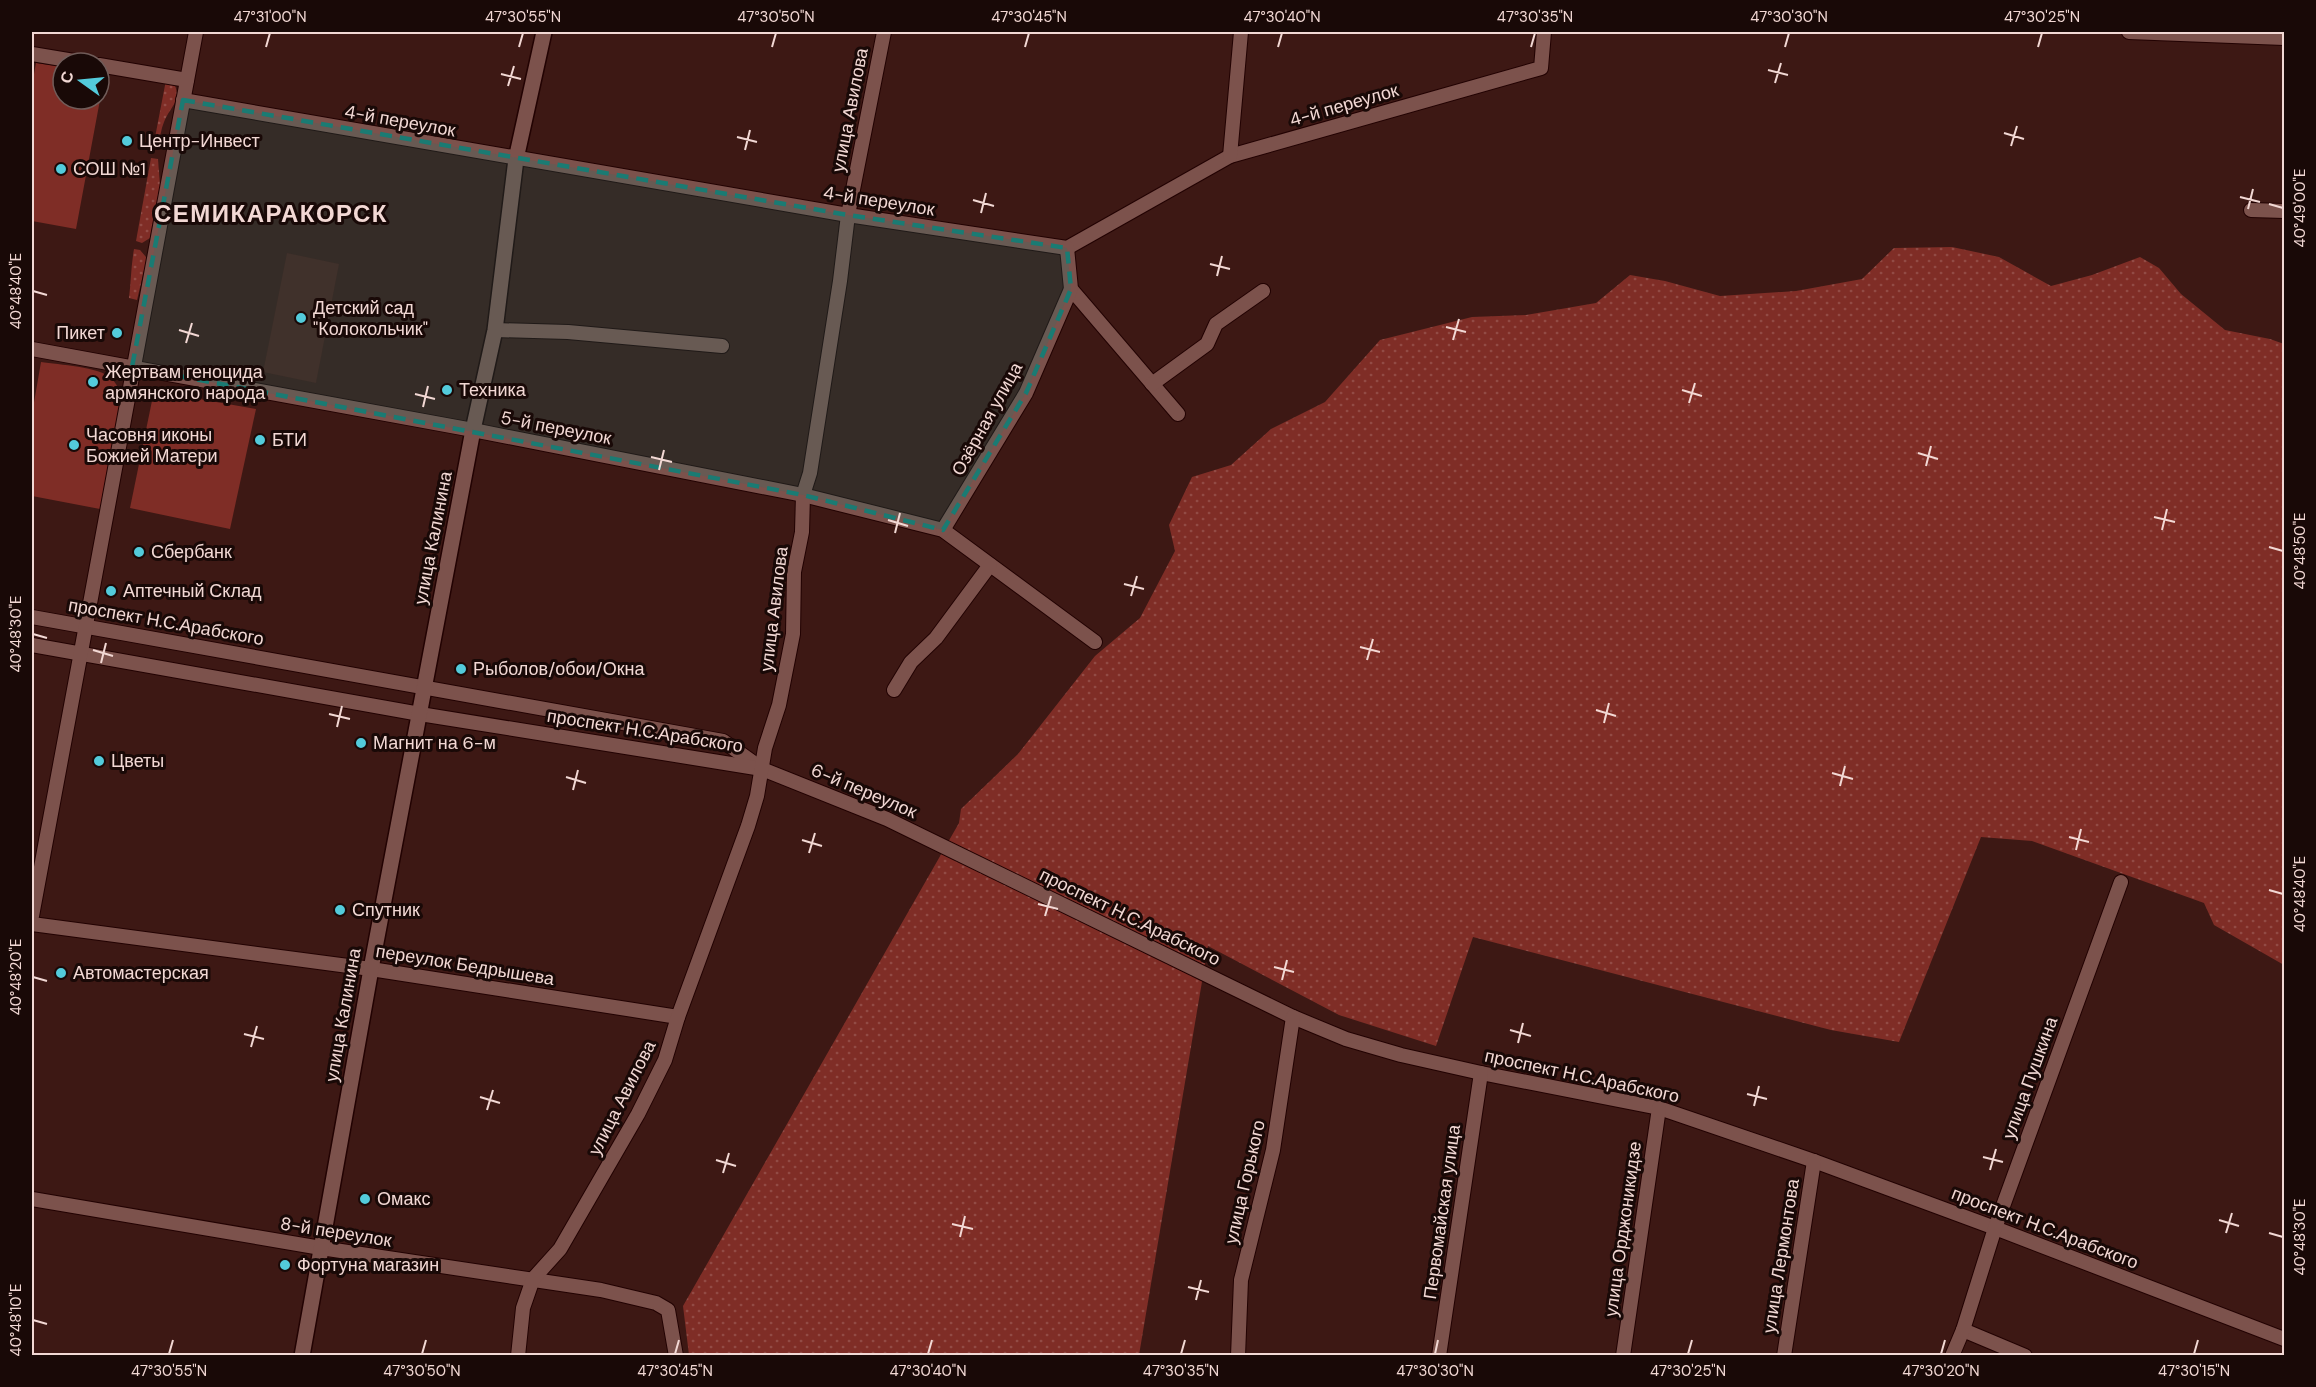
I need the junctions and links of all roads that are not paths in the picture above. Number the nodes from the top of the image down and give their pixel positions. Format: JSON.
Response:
{"nodes":[{"id":1,"x":196,"y":32,"type":"edge"},
{"id":2,"x":544,"y":32,"type":"edge"},
{"id":3,"x":884,"y":32,"type":"edge"},
{"id":4,"x":1241,"y":32,"type":"edge"},
{"id":5,"x":1544,"y":32,"type":"edge"},
{"id":6,"x":2129,"y":32,"type":"edge"},
{"id":7,"x":2284,"y":39,"type":"edge"},
{"id":8,"x":32,"y":54,"type":"edge"},
{"id":9,"x":51,"y":57,"type":"edge"},
{"id":10,"x":111,"y":67,"type":"edge"},
{"id":11,"x":187,"y":80,"type":"junction"},
{"id":12,"x":183,"y":100,"type":"junction"},
{"id":13,"x":1230,"y":156,"type":"junction"},
{"id":14,"x":516,"y":159,"type":"junction"},
{"id":15,"x":2251,"y":210,"type":"dead end"},
{"id":16,"x":2284,"y":211,"type":"edge"},
{"id":17,"x":848,"y":215,"type":"junction"},
{"id":18,"x":1067,"y":248,"type":"junction"},
{"id":19,"x":1071,"y":289,"type":"junction"},
{"id":20,"x":1263,"y":291,"type":"dead end"},
{"id":21,"x":495,"y":330,"type":"junction"},
{"id":22,"x":722,"y":346,"type":"dead end"},
{"id":23,"x":32,"y":349,"type":"edge"},
{"id":24,"x":132,"y":367,"type":"junction"},
{"id":25,"x":1152,"y":384,"type":"junction"},
{"id":26,"x":1178,"y":414,"type":"dead end"},
{"id":27,"x":473,"y":430,"type":"junction"},
{"id":28,"x":803,"y":495,"type":"junction"},
{"id":29,"x":943,"y":530,"type":"junction"},
{"id":30,"x":990,"y":565,"type":"junction"},
{"id":31,"x":32,"y":617,"type":"edge"},
{"id":32,"x":84,"y":626,"type":"junction"},
{"id":33,"x":1095,"y":642,"type":"dead end"},
{"id":34,"x":32,"y":645,"type":"edge"},
{"id":35,"x":80,"y":654,"type":"junction"},
{"id":36,"x":425,"y":687,"type":"junction"},
{"id":37,"x":894,"y":690,"type":"dead end"},
{"id":38,"x":420,"y":714,"type":"junction"},
{"id":39,"x":762,"y":769,"type":"junction"},
{"id":40,"x":951,"y":849,"type":"joint"},
{"id":41,"x":2121,"y":882,"type":"dead end"},
{"id":42,"x":32,"y":916,"type":"edge"},
{"id":43,"x":32,"y":924,"type":"edge"},
{"id":44,"x":371,"y":969,"type":"junction"},
{"id":45,"x":678,"y":1017,"type":"junction"},
{"id":46,"x":1293,"y":1017,"type":"junction"},
{"id":47,"x":1481,"y":1073,"type":"junction"},
{"id":48,"x":1659,"y":1108,"type":"junction"},
{"id":49,"x":1814,"y":1161,"type":"junction"},
{"id":50,"x":32,"y":1199,"type":"edge"},
{"id":51,"x":1995,"y":1228,"type":"junction"},
{"id":52,"x":321,"y":1248,"type":"junction"},
{"id":53,"x":533,"y":1279,"type":"junction"},
{"id":54,"x":1963,"y":1330,"type":"junction"},
{"id":55,"x":2284,"y":1339,"type":"edge"},
{"id":56,"x":302,"y":1356,"type":"edge"},
{"id":57,"x":518,"y":1356,"type":"edge"},
{"id":58,"x":676,"y":1356,"type":"edge"},
{"id":59,"x":1238,"y":1356,"type":"edge"},
{"id":60,"x":1439,"y":1356,"type":"edge"},
{"id":61,"x":1623,"y":1356,"type":"edge"},
{"id":62,"x":1784,"y":1356,"type":"edge"},
{"id":63,"x":1952,"y":1356,"type":"edge"},
{"id":64,"x":2025,"y":1356,"type":"edge"}],
"edges":[{"from":1,"to":11,"type":"street"},
{"from":2,"to":14,"type":"main road","name":"улица Калинина"},
{"from":3,"to":17,"type":"street","name":"улица Авилова"},
{"from":4,"to":13,"type":"street"},
{"from":5,"to":13,"type":"street","name":"4-й переулок"},
{"from":6,"to":7,"type":"street"},
{"from":8,"to":9,"type":"street"},
{"from":10,"to":11,"type":"street"},
{"from":11,"to":12,"type":"street"},
{"from":12,"to":14,"type":"street","name":"4-й переулок"},
{"from":12,"to":24,"type":"street"},
{"from":13,"to":18,"type":"street","name":"4-й переулок"},
{"from":14,"to":17,"type":"street","name":"4-й переулок"},
{"from":14,"to":21,"type":"main road","name":"улица Калинина"},
{"from":15,"to":16,"type":"street"},
{"from":17,"to":18,"type":"street","name":"4-й переулок"},
{"from":17,"to":28,"type":"street","name":"улица Авилова"},
{"from":18,"to":19,"type":"street"},
{"from":19,"to":25,"type":"street"},
{"from":19,"to":29,"type":"street","name":"Озёрная улица"},
{"from":20,"to":25,"type":"street"},
{"from":21,"to":22,"type":"street"},
{"from":21,"to":27,"type":"main road","name":"улица Калинина"},
{"from":23,"to":24,"type":"street","name":"5-й переулок"},
{"from":24,"to":27,"type":"street","name":"5-й переулок"},
{"from":24,"to":32,"type":"street"},
{"from":25,"to":26,"type":"street"},
{"from":27,"to":28,"type":"street","name":"5-й переулок"},
{"from":27,"to":36,"type":"main road","name":"улица Калинина"},
{"from":28,"to":29,"type":"street","name":"5-й переулок"},
{"from":28,"to":39,"type":"street","name":"улица Авилова"},
{"from":29,"to":30,"type":"street","name":"5-й переулок"},
{"from":30,"to":33,"type":"street","name":"5-й переулок"},
{"from":30,"to":37,"type":"street"},
{"from":31,"to":32,"type":"street","name":"проспект Н.С.Арабского"},
{"from":32,"to":35,"type":"street"},
{"from":32,"to":36,"type":"street","name":"проспект Н.С.Арабского"},
{"from":34,"to":35,"type":"street","name":"проспект Н.С.Арабского"},
{"from":35,"to":38,"type":"street","name":"проспект Н.С.Арабского"},
{"from":35,"to":42,"type":"street"},
{"from":36,"to":38,"type":"main road","name":"улица Калинина"},
{"from":36,"to":39,"type":"street","name":"проспект Н.С.Арабского"},
{"from":38,"to":39,"type":"street","name":"проспект Н.С.Арабского"},
{"from":38,"to":44,"type":"main road","name":"улица Калинина"},
{"from":39,"to":40,"type":"street","name":"6-й переулок"},
{"from":39,"to":45,"type":"street","name":"улица Авилова"},
{"from":40,"to":46,"type":"street","name":"проспект Н.С.Арабского"},
{"from":41,"to":51,"type":"street","name":"улица Пушкина"},
{"from":43,"to":44,"type":"street","name":"переулок Бедрышева"},
{"from":44,"to":45,"type":"street","name":"переулок Бедрышева"},
{"from":44,"to":52,"type":"main road","name":"улица Калинина"},
{"from":45,"to":53,"type":"street","name":"улица Авилова"},
{"from":46,"to":47,"type":"street","name":"проспект Н.С.Арабского"},
{"from":46,"to":59,"type":"street","name":"улица Горького"},
{"from":47,"to":48,"type":"street","name":"проспект Н.С.Арабского"},
{"from":47,"to":60,"type":"street","name":"Первомайская улица"},
{"from":48,"to":49,"type":"street","name":"проспект Н.С.Арабского"},
{"from":48,"to":61,"type":"street","name":"улица Орджоникидзе"},
{"from":49,"to":51,"type":"street","name":"проспект Н.С.Арабского"},
{"from":49,"to":62,"type":"street","name":"улица Лермонтова"},
{"from":50,"to":52,"type":"street","name":"8-й переулок"},
{"from":51,"to":54,"type":"street","name":"улица Пушкина"},
{"from":51,"to":55,"type":"street","name":"проспект Н.С.Арабского"},
{"from":52,"to":53,"type":"street","name":"8-й переулок"},
{"from":52,"to":56,"type":"main road","name":"улица Калинина"},
{"from":53,"to":57,"type":"street","name":"улица Авилова"},
{"from":53,"to":58,"type":"street","name":"8-й переулок"},
{"from":54,"to":63,"type":"street","name":"улица Пушкина"},
{"from":54,"to":64,"type":"street"}]}
